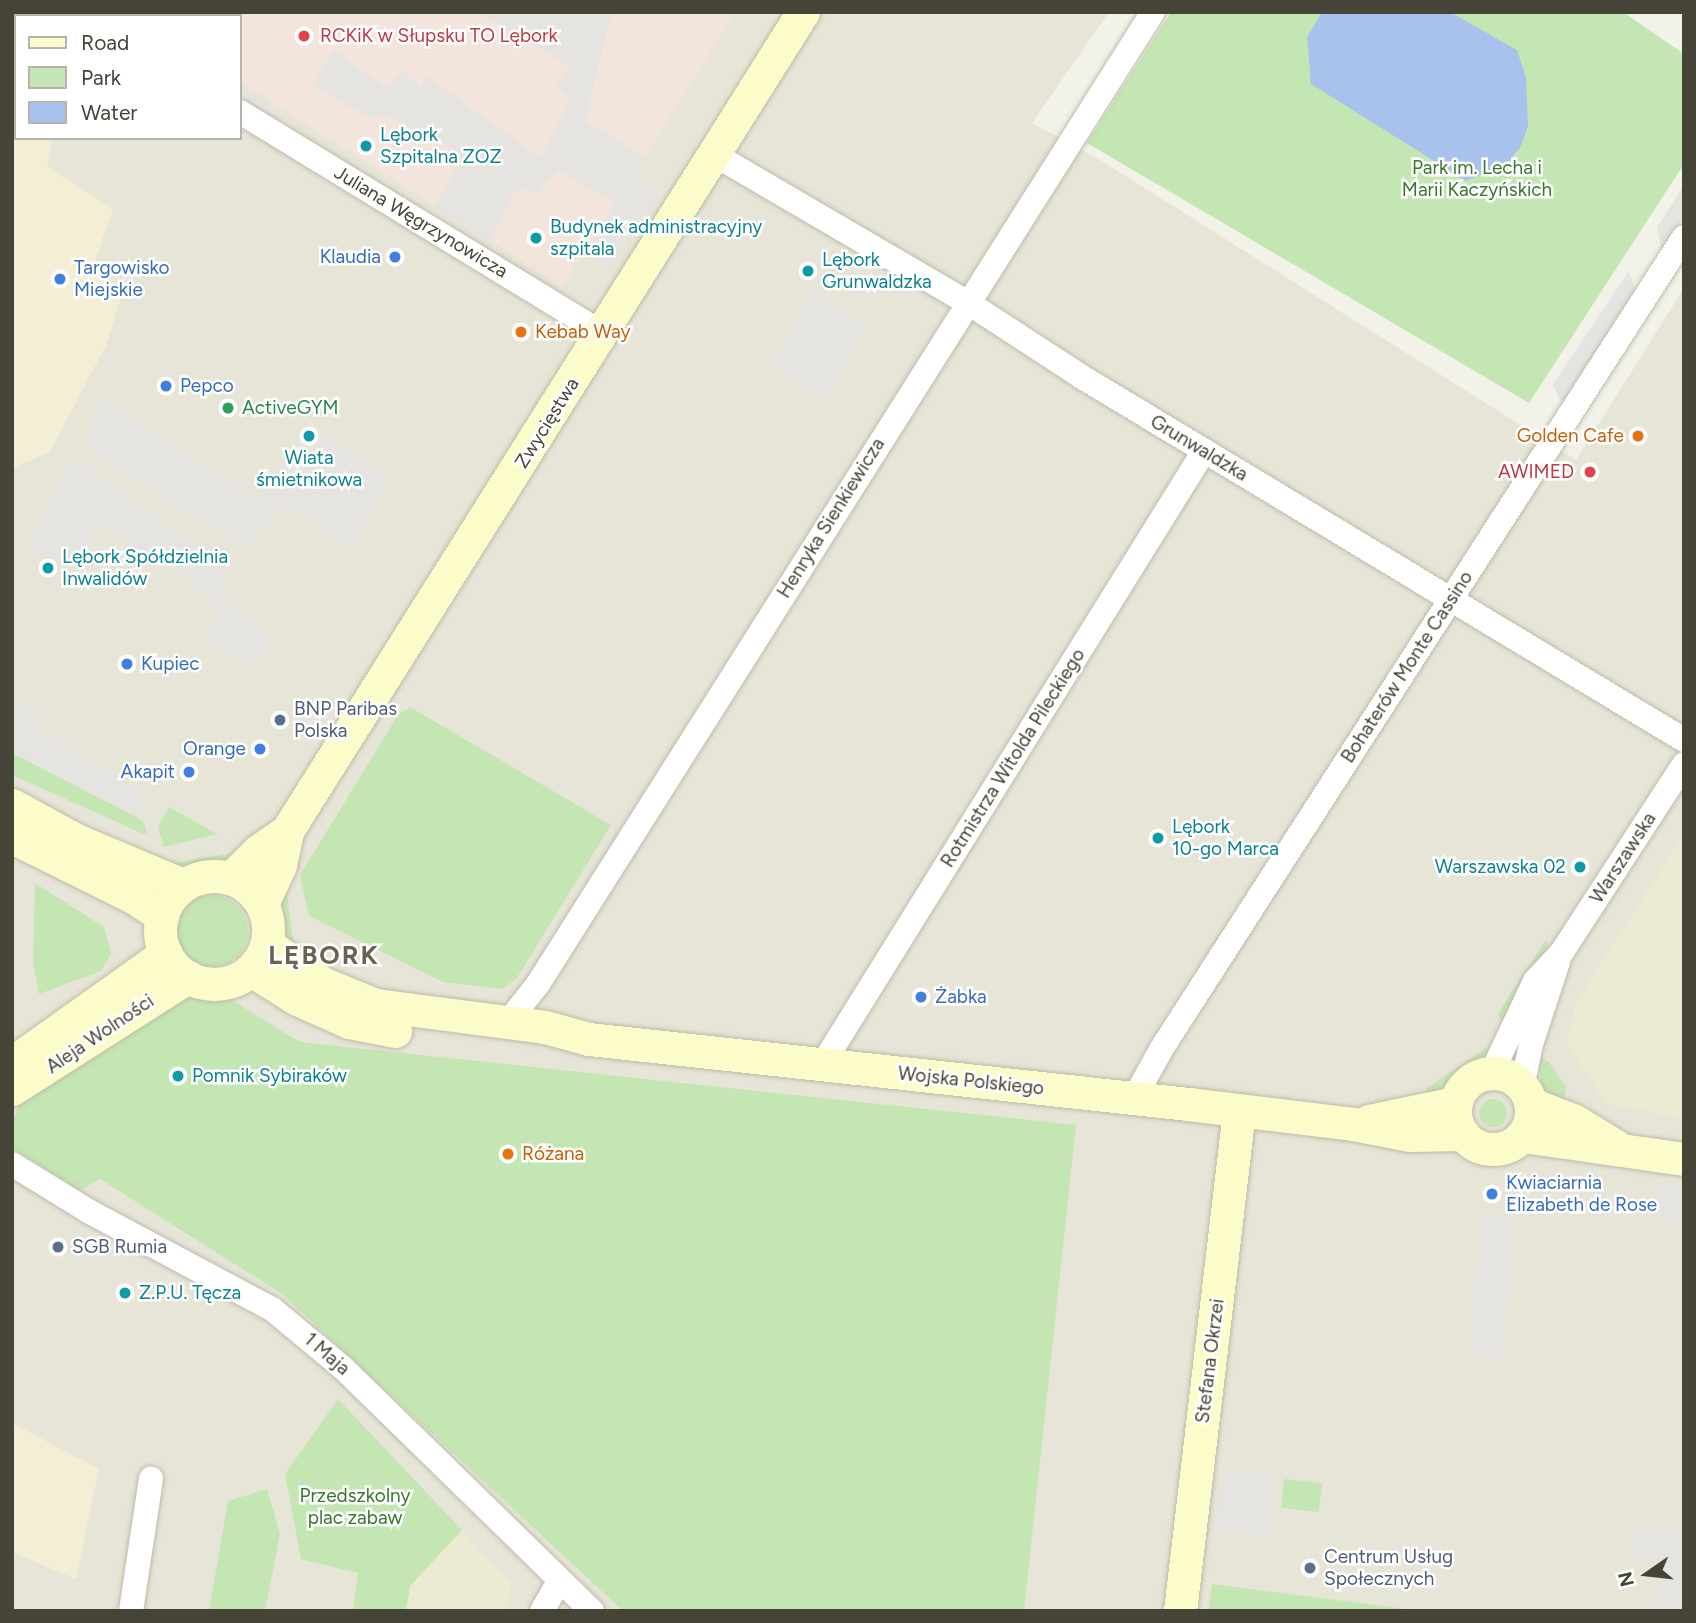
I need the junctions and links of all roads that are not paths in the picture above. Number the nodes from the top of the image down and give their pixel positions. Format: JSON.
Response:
{"nodes":[{"id":1,"x":803,"y":12,"type":"edge"},
{"id":2,"x":1153,"y":12,"type":"edge"},
{"id":3,"x":242,"y":113,"type":"edge"},
{"id":4,"x":715,"y":155,"type":"junction"},
{"id":5,"x":1684,"y":237,"type":"edge"},
{"id":6,"x":967,"y":302,"type":"junction"},
{"id":7,"x":602,"y":332,"type":"junction"},
{"id":8,"x":1204,"y":451,"type":"junction"},
{"id":9,"x":1451,"y":600,"type":"junction"},
{"id":10,"x":1684,"y":740,"type":"edge"},
{"id":11,"x":1684,"y":764,"type":"edge"},
{"id":12,"x":12,"y":805,"type":"edge"},
{"id":13,"x":287,"y":831,"type":"junction"},
{"id":14,"x":12,"y":837,"type":"edge"},
{"id":15,"x":231,"y":878,"type":"junction"},
{"id":16,"x":183,"y":885,"type":"junction"},
{"id":17,"x":262,"y":904,"type":"junction"},
{"id":18,"x":162,"y":916,"type":"junction"},
{"id":19,"x":1562,"y":952,"type":"junction"},
{"id":20,"x":166,"y":953,"type":"junction"},
{"id":21,"x":259,"y":957,"type":"junction"},
{"id":22,"x":188,"y":977,"type":"junction"},
{"id":23,"x":508,"y":1022,"type":"junction"},
{"id":24,"x":589,"y":1039,"type":"junction"},
{"id":25,"x":12,"y":1063,"type":"edge"},
{"id":26,"x":822,"y":1065,"type":"junction"},
{"id":27,"x":1492,"y":1072,"type":"junction"},
{"id":28,"x":12,"y":1089,"type":"edge"},
{"id":29,"x":1527,"y":1096,"type":"junction"},
{"id":30,"x":1139,"y":1100,"type":"junction"},
{"id":31,"x":1239,"y":1111,"type":"junction"},
{"id":32,"x":1459,"y":1119,"type":"junction"},
{"id":33,"x":1523,"y":1136,"type":"junction"},
{"id":34,"x":1619,"y":1147,"type":"junction"},
{"id":35,"x":1684,"y":1159,"type":"edge"},
{"id":36,"x":12,"y":1164,"type":"edge"},
{"id":37,"x":151,"y":1479,"type":"dead end"},
{"id":38,"x":559,"y":1582,"type":"junction"},
{"id":39,"x":131,"y":1611,"type":"edge"},
{"id":40,"x":542,"y":1611,"type":"edge"},
{"id":41,"x":592,"y":1611,"type":"edge"},
{"id":42,"x":1180,"y":1611,"type":"edge"}],
"edges":[{"from":1,"to":4,"type":"street","name":"Zwycięstwa"},
{"from":2,"to":6,"type":"street","name":"Henryka Sienkiewicza"},
{"from":3,"to":7,"type":"street","name":"Juliana Węgrzynowicza"},
{"from":4,"to":6,"type":"street","name":"Grunwaldzka"},
{"from":4,"to":7,"type":"street","name":"Zwycięstwa"},
{"from":5,"to":9,"type":"street","name":"Bohaterów Monte Cassino"},
{"from":6,"to":8,"type":"street","name":"Grunwaldzka"},
{"from":6,"to":23,"type":"street","name":"Henryka Sienkiewicza"},
{"from":7,"to":13,"type":"street","name":"Zwycięstwa"},
{"from":8,"to":9,"type":"street","name":"Grunwaldzka"},
{"from":8,"to":26,"type":"street","name":"Rotmistrza Witolda Pileckiego"},
{"from":9,"to":10,"type":"street","name":"Grunwaldzka"},
{"from":9,"to":30,"type":"street","name":"Bohaterów Monte Cassino"},
{"from":11,"to":19,"type":"street","name":"Warszawska"},
{"from":12,"to":16,"type":"street"},
{"from":13,"to":15,"type":"street","name":"Zwycięstwa"},
{"from":13,"to":17,"type":"street","name":"Zwycięstwa"},
{"from":14,"to":18,"type":"street"},
{"from":15,"to":16,"type":"street"},
{"from":15,"to":17,"type":"street"},
{"from":16,"to":18,"type":"street"},
{"from":17,"to":21,"type":"street"},
{"from":18,"to":20,"type":"street"},
{"from":19,"to":27,"type":"street","name":"Warszawska"},
{"from":19,"to":29,"type":"street","name":"Warszawska"},
{"from":20,"to":22,"type":"street"},
{"from":20,"to":25,"type":"street","name":"Aleja Wolności"},
{"from":21,"to":22,"type":"street"},
{"from":21,"to":23,"type":"street","name":"Wojska Polskiego"},
{"from":21,"to":24,"type":"street","name":"Wojska Polskiego"},
{"from":22,"to":28,"type":"street","name":"Aleja Wolności"},
{"from":23,"to":24,"type":"street","name":"Wojska Polskiego"},
{"from":24,"to":26,"type":"street","name":"Wojska Polskiego"},
{"from":26,"to":30,"type":"street","name":"Wojska Polskiego"},
{"from":27,"to":29,"type":"street"},
{"from":27,"to":32,"type":"street"},
{"from":29,"to":33,"type":"street"},
{"from":29,"to":34,"type":"street"},
{"from":30,"to":31,"type":"street","name":"Wojska Polskiego"},
{"from":31,"to":32,"type":"street","name":"Wojska Polskiego"},
{"from":31,"to":42,"type":"street","name":"Stefana Okrzei"},
{"from":32,"to":33,"type":"street"},
{"from":33,"to":34,"type":"street"},
{"from":34,"to":35,"type":"street"},
{"from":36,"to":38,"type":"street","name":"1 Maja"},
{"from":37,"to":39,"type":"street"},
{"from":38,"to":40,"type":"street"},
{"from":38,"to":41,"type":"street","name":"1 Maja"}]}
